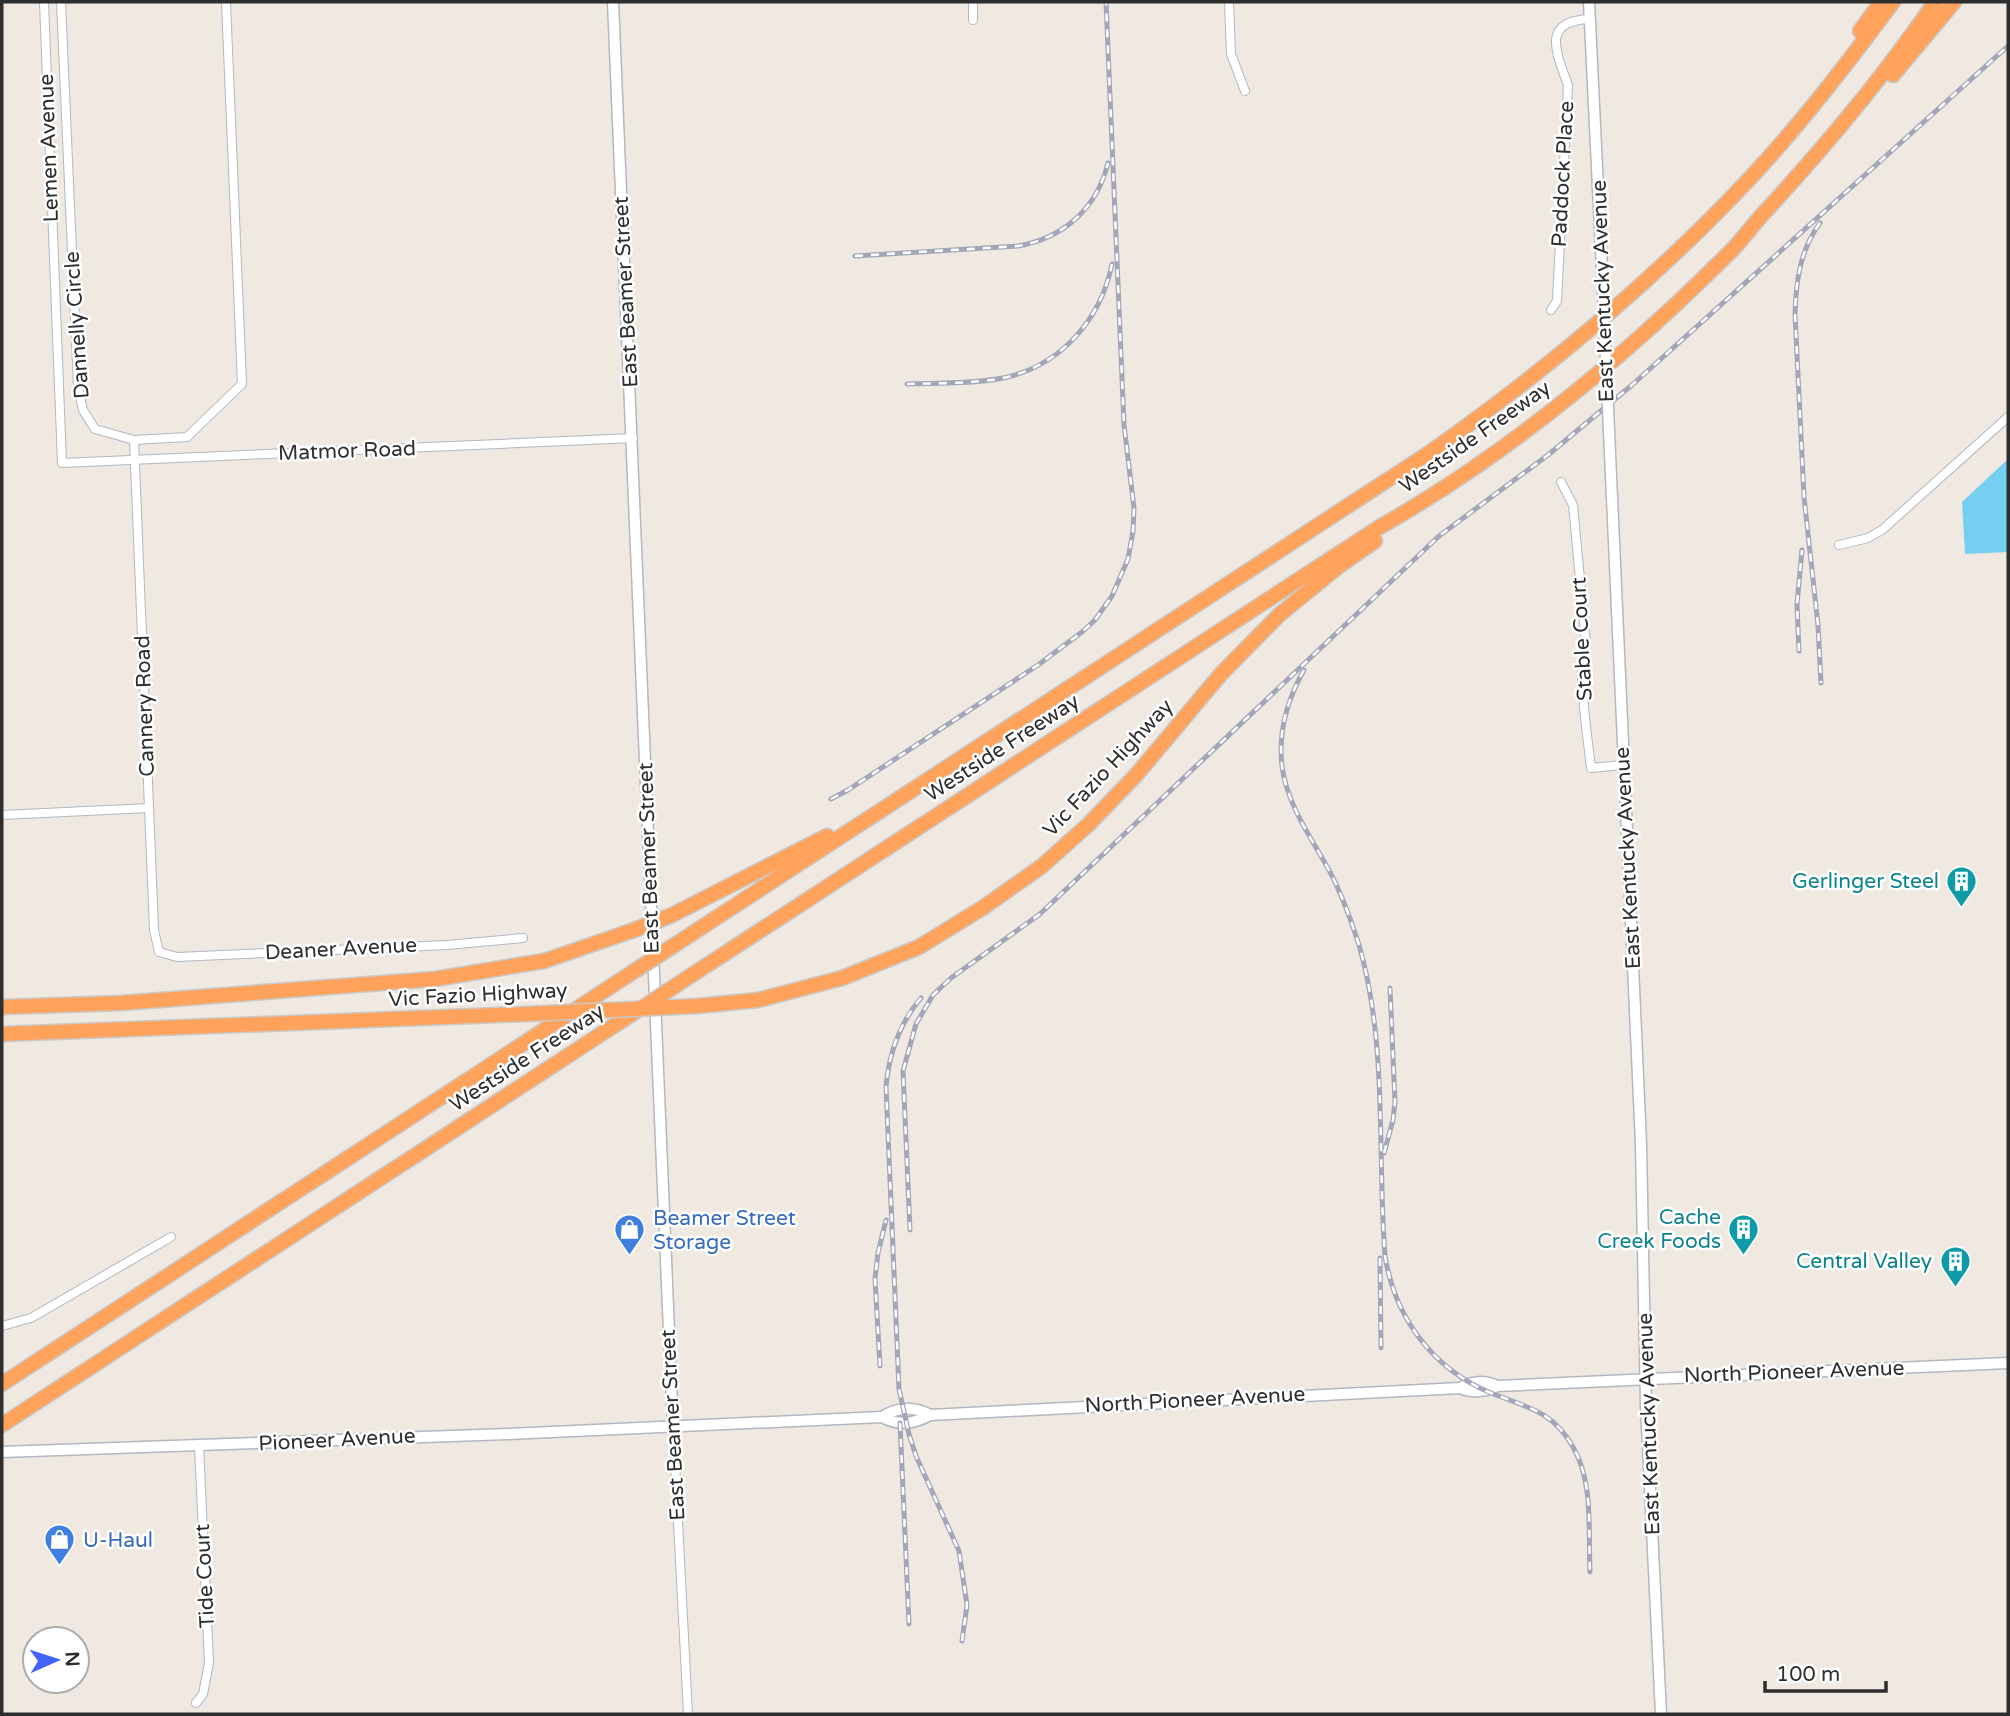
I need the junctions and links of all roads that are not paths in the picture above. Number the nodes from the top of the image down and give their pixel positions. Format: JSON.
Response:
{"nodes":[{"id":1,"x":44,"y":2,"type":"edge"},
{"id":2,"x":61,"y":2,"type":"edge"},
{"id":3,"x":226,"y":2,"type":"edge"},
{"id":4,"x":613,"y":2,"type":"edge"},
{"id":5,"x":973,"y":2,"type":"edge"},
{"id":6,"x":1229,"y":2,"type":"edge"},
{"id":7,"x":1589,"y":2,"type":"edge"},
{"id":8,"x":1881,"y":2,"type":"edge"},
{"id":9,"x":1893,"y":2,"type":"edge"},
{"id":10,"x":1935,"y":2,"type":"edge"},
{"id":11,"x":1954,"y":2,"type":"edge"},
{"id":12,"x":1589,"y":19,"type":"junction"},
{"id":13,"x":973,"y":20,"type":"dead end"},
{"id":14,"x":45,"y":27,"type":"junction"},
{"id":15,"x":62,"y":27,"type":"junction"},
{"id":16,"x":1245,"y":91,"type":"dead end"},
{"id":17,"x":1818,"y":100,"type":"junction"},
{"id":18,"x":71,"y":246,"type":"junction"},
{"id":19,"x":53,"y":247,"type":"junction"},
{"id":20,"x":1734,"y":248,"type":"junction"},
{"id":21,"x":1551,"y":310,"type":"dead end"},
{"id":22,"x":2008,"y":417,"type":"edge"},
{"id":23,"x":633,"y":438,"type":"junction"},
{"id":24,"x":134,"y":440,"type":"junction"},
{"id":25,"x":135,"y":460,"type":"junction"},
{"id":26,"x":62,"y":463,"type":"joint"},
{"id":27,"x":1561,"y":482,"type":"dead end"},
{"id":28,"x":1407,"y":512,"type":"junction"},
{"id":29,"x":1839,"y":545,"type":"dead end"},
{"id":30,"x":1623,"y":765,"type":"junction"},
{"id":31,"x":891,"y":804,"type":"junction"},
{"id":32,"x":149,"y":808,"type":"junction"},
{"id":33,"x":2,"y":815,"type":"edge"},
{"id":34,"x":523,"y":938,"type":"dead end"},
{"id":35,"x":159,"y":951,"type":"joint"},
{"id":36,"x":2,"y":1007,"type":"edge"},
{"id":37,"x":2,"y":1034,"type":"edge"},
{"id":38,"x":171,"y":1237,"type":"dead end"},
{"id":39,"x":2,"y":1326,"type":"edge"},
{"id":40,"x":2008,"y":1363,"type":"edge"},
{"id":41,"x":1647,"y":1379,"type":"junction"},
{"id":42,"x":2,"y":1384,"type":"edge"},
{"id":43,"x":2,"y":1425,"type":"edge"},
{"id":44,"x":673,"y":1426,"type":"junction"},
{"id":45,"x":198,"y":1446,"type":"junction"},
{"id":46,"x":2,"y":1452,"type":"edge"},
{"id":47,"x":196,"y":1703,"type":"dead end"},
{"id":48,"x":688,"y":1714,"type":"edge"},
{"id":49,"x":1661,"y":1714,"type":"edge"}],
"edges":[{"from":1,"to":14,"type":"street","name":"Lemen Avenue"},
{"from":2,"to":15,"type":"street","name":"Dannelly Circle"},
{"from":3,"to":24,"type":"street","name":"Dannelly Circle"},
{"from":4,"to":23,"type":"street","name":"East Beamer Street"},
{"from":5,"to":13,"type":"street"},
{"from":6,"to":16,"type":"street"},
{"from":7,"to":12,"type":"street","name":"East Kentucky Avenue"},
{"from":8,"to":17,"type":"highway"},
{"from":9,"to":17,"type":"highway","name":"Westside Freeway"},
{"from":10,"to":20,"type":"highway","name":"Westside Freeway"},
{"from":11,"to":20,"type":"highway"},
{"from":12,"to":21,"type":"street","name":"Paddock Place"},
{"from":12,"to":30,"type":"street","name":"East Kentucky Avenue","bridge":true},
{"from":14,"to":15,"type":"street"},
{"from":14,"to":19,"type":"street","name":"Lemen Avenue"},
{"from":15,"to":18,"type":"street","name":"Dannelly Circle"},
{"from":17,"to":31,"type":"highway","name":"Westside Freeway"},
{"from":18,"to":19,"type":"street"},
{"from":18,"to":24,"type":"street","name":"Dannelly Circle"},
{"from":19,"to":26,"type":"street","name":"Lemen Avenue"},
{"from":20,"to":28,"type":"highway","name":"Westside Freeway"},
{"from":22,"to":29,"type":"street"},
{"from":23,"to":25,"type":"street","name":"Matmor Road"},
{"from":23,"to":44,"type":"street","name":"East Beamer Street"},
{"from":24,"to":25,"type":"street","name":"Cannery Road"},
{"from":25,"to":26,"type":"street","name":"Matmor Road"},
{"from":25,"to":32,"type":"street","name":"Cannery Road"},
{"from":27,"to":30,"type":"street","name":"Stable Court"},
{"from":28,"to":37,"type":"highway","name":"Vic Fazio Highway","bridge":true},
{"from":28,"to":43,"type":"highway","name":"Westside Freeway","bridge":true},
{"from":30,"to":41,"type":"street","name":"East Kentucky Avenue"},
{"from":31,"to":36,"type":"highway","name":"Vic Fazio Highway","bridge":true},
{"from":31,"to":42,"type":"highway","name":"Westside Freeway","bridge":true},
{"from":32,"to":33,"type":"street"},
{"from":32,"to":35,"type":"street","name":"Cannery Road"},
{"from":34,"to":35,"type":"street","name":"Deaner Avenue"},
{"from":38,"to":39,"type":"street"},
{"from":40,"to":41,"type":"street","name":"North Pioneer Avenue"},
{"from":41,"to":44,"type":"street","name":"North Pioneer Avenue"},
{"from":41,"to":49,"type":"street","name":"East Kentucky Avenue"},
{"from":44,"to":45,"type":"street","name":"Pioneer Avenue"},
{"from":44,"to":48,"type":"street","name":"East Beamer Street"},
{"from":45,"to":46,"type":"street","name":"Pioneer Avenue"},
{"from":45,"to":47,"type":"street","name":"Tide Court"}]}
